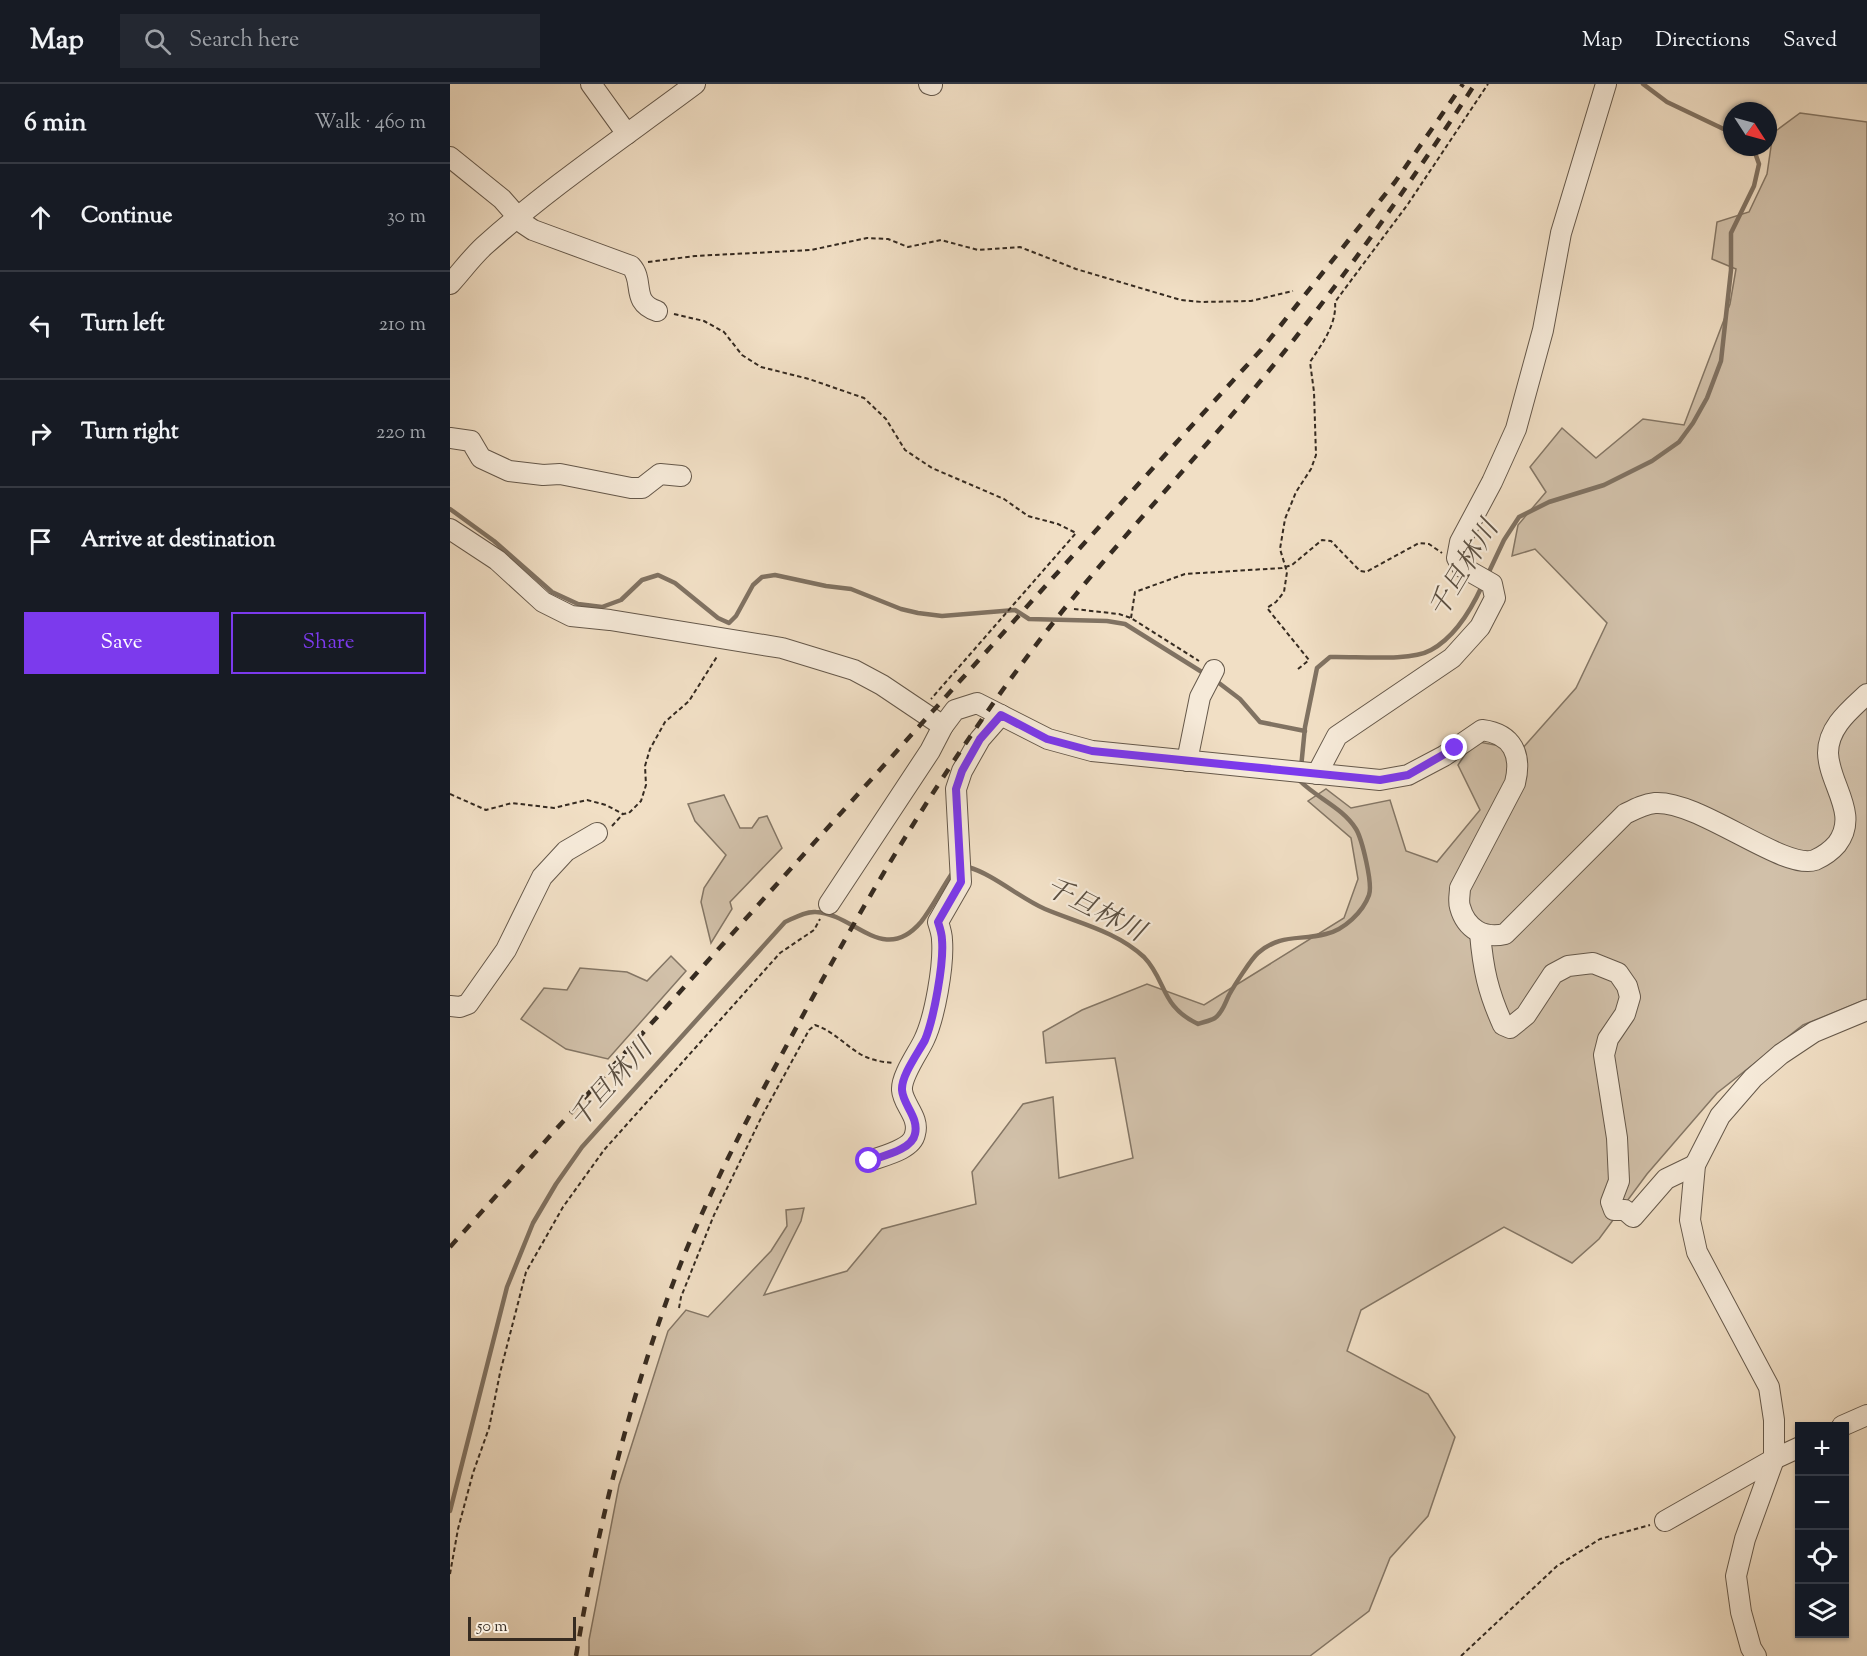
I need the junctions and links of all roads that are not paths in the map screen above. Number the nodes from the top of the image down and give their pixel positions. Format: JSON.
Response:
{"nodes":[{"id":1,"x":591,"y":84,"type":"edge"},
{"id":2,"x":695,"y":84,"type":"edge"},
{"id":3,"x":1606,"y":84,"type":"edge"},
{"id":4,"x":627,"y":134,"type":"junction"},
{"id":5,"x":450,"y":158,"type":"edge"},
{"id":6,"x":519,"y":218,"type":"junction"},
{"id":7,"x":450,"y":284,"type":"edge"},
{"id":8,"x":657,"y":311,"type":"road end"},
{"id":9,"x":450,"y":438,"type":"edge"},
{"id":10,"x":681,"y":476,"type":"dead end"},
{"id":11,"x":450,"y":529,"type":"edge"},
{"id":12,"x":1211,"y":677,"type":"road end"},
{"id":13,"x":1867,"y":694,"type":"edge"},
{"id":14,"x":1001,"y":715,"type":"junction"},
{"id":15,"x":943,"y":726,"type":"junction"},
{"id":16,"x":1188,"y":761,"type":"junction"},
{"id":17,"x":1314,"y":774,"type":"junction"},
{"id":18,"x":597,"y":833,"type":"road end"},
{"id":19,"x":828,"y":904,"type":"dead end"},
{"id":20,"x":1480,"y":933,"type":"junction"},
{"id":21,"x":450,"y":1006,"type":"edge"},
{"id":22,"x":1867,"y":1010,"type":"edge"},
{"id":23,"x":869,"y":1161,"type":"dead end"},
{"id":24,"x":1695,"y":1164,"type":"junction"},
{"id":25,"x":1867,"y":1414,"type":"edge"},
{"id":26,"x":1849,"y":1423,"type":"edge"},
{"id":27,"x":1795,"y":1449,"type":"edge"},
{"id":28,"x":1774,"y":1459,"type":"junction"},
{"id":29,"x":1665,"y":1521,"type":"road end"},
{"id":30,"x":1756,"y":1656,"type":"edge"}],
"edges":[{"from":1,"to":4,"type":"street"},
{"from":2,"to":4,"type":"street"},
{"from":3,"to":17,"type":"street"},
{"from":4,"to":6,"type":"street"},
{"from":5,"to":6,"type":"street"},
{"from":6,"to":7,"type":"street"},
{"from":6,"to":8,"type":"street"},
{"from":9,"to":10,"type":"street"},
{"from":11,"to":15,"type":"street"},
{"from":12,"to":16,"type":"street"},
{"from":13,"to":20,"type":"street"},
{"from":14,"to":15,"type":"street"},
{"from":14,"to":16,"type":"street"},
{"from":14,"to":23,"type":"street"},
{"from":15,"to":19,"type":"street"},
{"from":16,"to":17,"type":"street"},
{"from":17,"to":20,"type":"street"},
{"from":18,"to":21,"type":"street"},
{"from":20,"to":24,"type":"street"},
{"from":22,"to":24,"type":"street"},
{"from":24,"to":28,"type":"street"},
{"from":25,"to":26,"type":"street"},
{"from":27,"to":28,"type":"street"},
{"from":28,"to":29,"type":"street"},
{"from":28,"to":30,"type":"street"}]}
